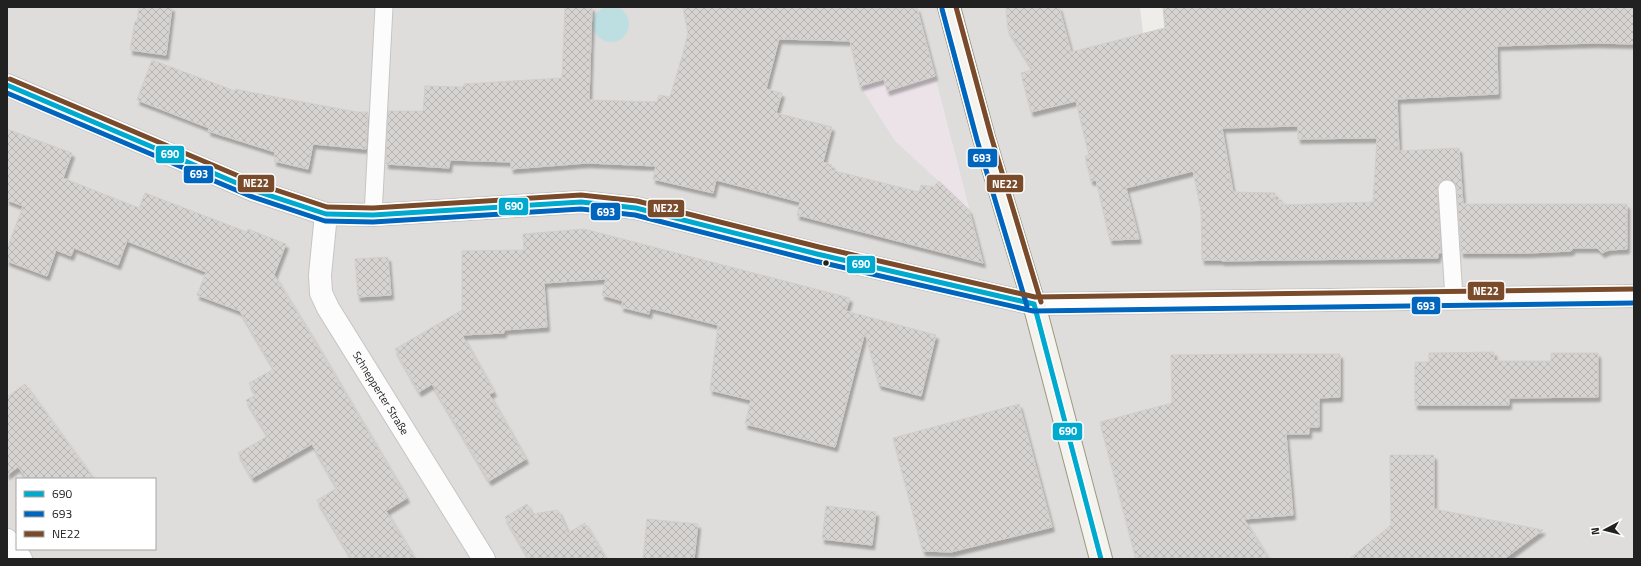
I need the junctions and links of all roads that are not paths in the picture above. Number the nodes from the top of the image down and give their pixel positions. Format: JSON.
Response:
{"nodes":[{"id":1,"x":384,"y":7,"type":"edge"},
{"id":2,"x":948,"y":7,"type":"edge"},
{"id":3,"x":7,"y":85,"type":"edge"},
{"id":4,"x":1447,"y":189,"type":"dead end"},
{"id":5,"x":326,"y":214,"type":"junction"},
{"id":6,"x":373,"y":215,"type":"junction"},
{"id":7,"x":1634,"y":296,"type":"edge"},
{"id":8,"x":1454,"y":298,"type":"junction"},
{"id":9,"x":1034,"y":304,"type":"junction"},
{"id":10,"x":7,"y":540,"type":"edge"},
{"id":11,"x":21,"y":559,"type":"edge"},
{"id":12,"x":484,"y":559,"type":"edge"},
{"id":13,"x":1101,"y":559,"type":"edge"}],
"edges":[{"from":1,"to":6,"type":"lane"},
{"from":2,"to":9,"type":"main road"},
{"from":3,"to":5,"type":"street"},
{"from":4,"to":8,"type":"lane"},
{"from":5,"to":6,"type":"street"},
{"from":5,"to":12,"type":"street","name":"Schnepperter Straße"},
{"from":6,"to":9,"type":"street"},
{"from":7,"to":8,"type":"street"},
{"from":8,"to":9,"type":"street"},
{"from":9,"to":13,"type":"main road"},
{"from":10,"to":11,"type":"street"}]}
